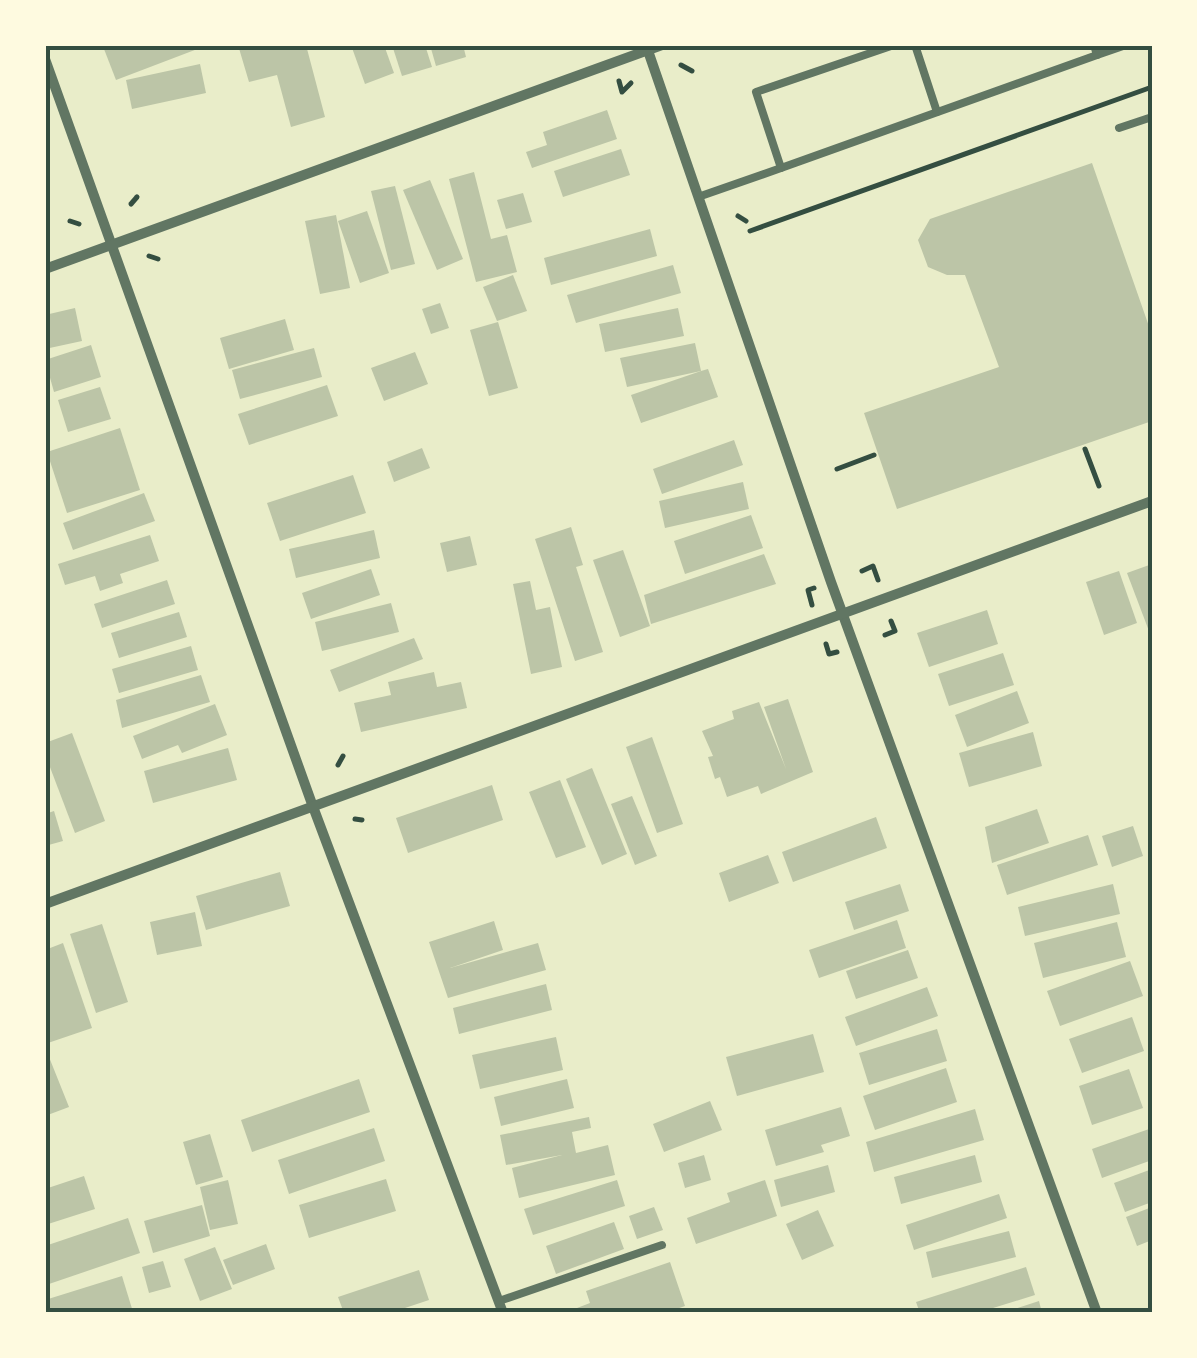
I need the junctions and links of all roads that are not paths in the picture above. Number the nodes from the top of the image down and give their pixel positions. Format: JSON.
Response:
{"nodes":[{"id":1,"x":662,"y":45,"type":"edge"},
{"id":2,"x":894,"y":45,"type":"edge"},
{"id":3,"x":914,"y":45,"type":"edge"},
{"id":4,"x":1094,"y":45,"type":"edge"},
{"id":5,"x":1126,"y":45,"type":"edge"},
{"id":6,"x":647,"y":47,"type":"edge"},
{"id":7,"x":1097,"y":55,"type":"junction"},
{"id":8,"x":45,"y":59,"type":"edge"},
{"id":9,"x":937,"y":112,"type":"junction"},
{"id":10,"x":1152,"y":117,"type":"edge"},
{"id":11,"x":1120,"y":128,"type":"dead end"},
{"id":12,"x":781,"y":168,"type":"junction"},
{"id":13,"x":698,"y":198,"type":"junction"},
{"id":14,"x":111,"y":246,"type":"junction"},
{"id":15,"x":45,"y":269,"type":"edge"},
{"id":16,"x":1152,"y":501,"type":"edge"},
{"id":17,"x":842,"y":611,"type":"junction"},
{"id":18,"x":312,"y":804,"type":"junction"},
{"id":19,"x":45,"y":904,"type":"edge"},
{"id":20,"x":662,"y":1245,"type":"dead end"},
{"id":21,"x":499,"y":1301,"type":"junction"},
{"id":22,"x":503,"y":1313,"type":"edge"},
{"id":23,"x":1097,"y":1313,"type":"edge"}],
"edges":[{"from":1,"to":6,"type":"street"},
{"from":2,"to":12,"type":"lane"},
{"from":3,"to":9,"type":"lane"},
{"from":4,"to":7,"type":"lane"},
{"from":5,"to":7,"type":"lane"},
{"from":6,"to":13,"type":"street"},
{"from":6,"to":14,"type":"street"},
{"from":7,"to":9,"type":"lane"},
{"from":8,"to":14,"type":"street"},
{"from":9,"to":12,"type":"lane"},
{"from":10,"to":11,"type":"lane"},
{"from":12,"to":13,"type":"lane"},
{"from":13,"to":17,"type":"street"},
{"from":14,"to":15,"type":"street"},
{"from":14,"to":18,"type":"street"},
{"from":16,"to":17,"type":"street"},
{"from":17,"to":18,"type":"street"},
{"from":17,"to":23,"type":"street"},
{"from":18,"to":19,"type":"street"},
{"from":18,"to":21,"type":"street"},
{"from":20,"to":21,"type":"lane"},
{"from":21,"to":22,"type":"street"}]}
